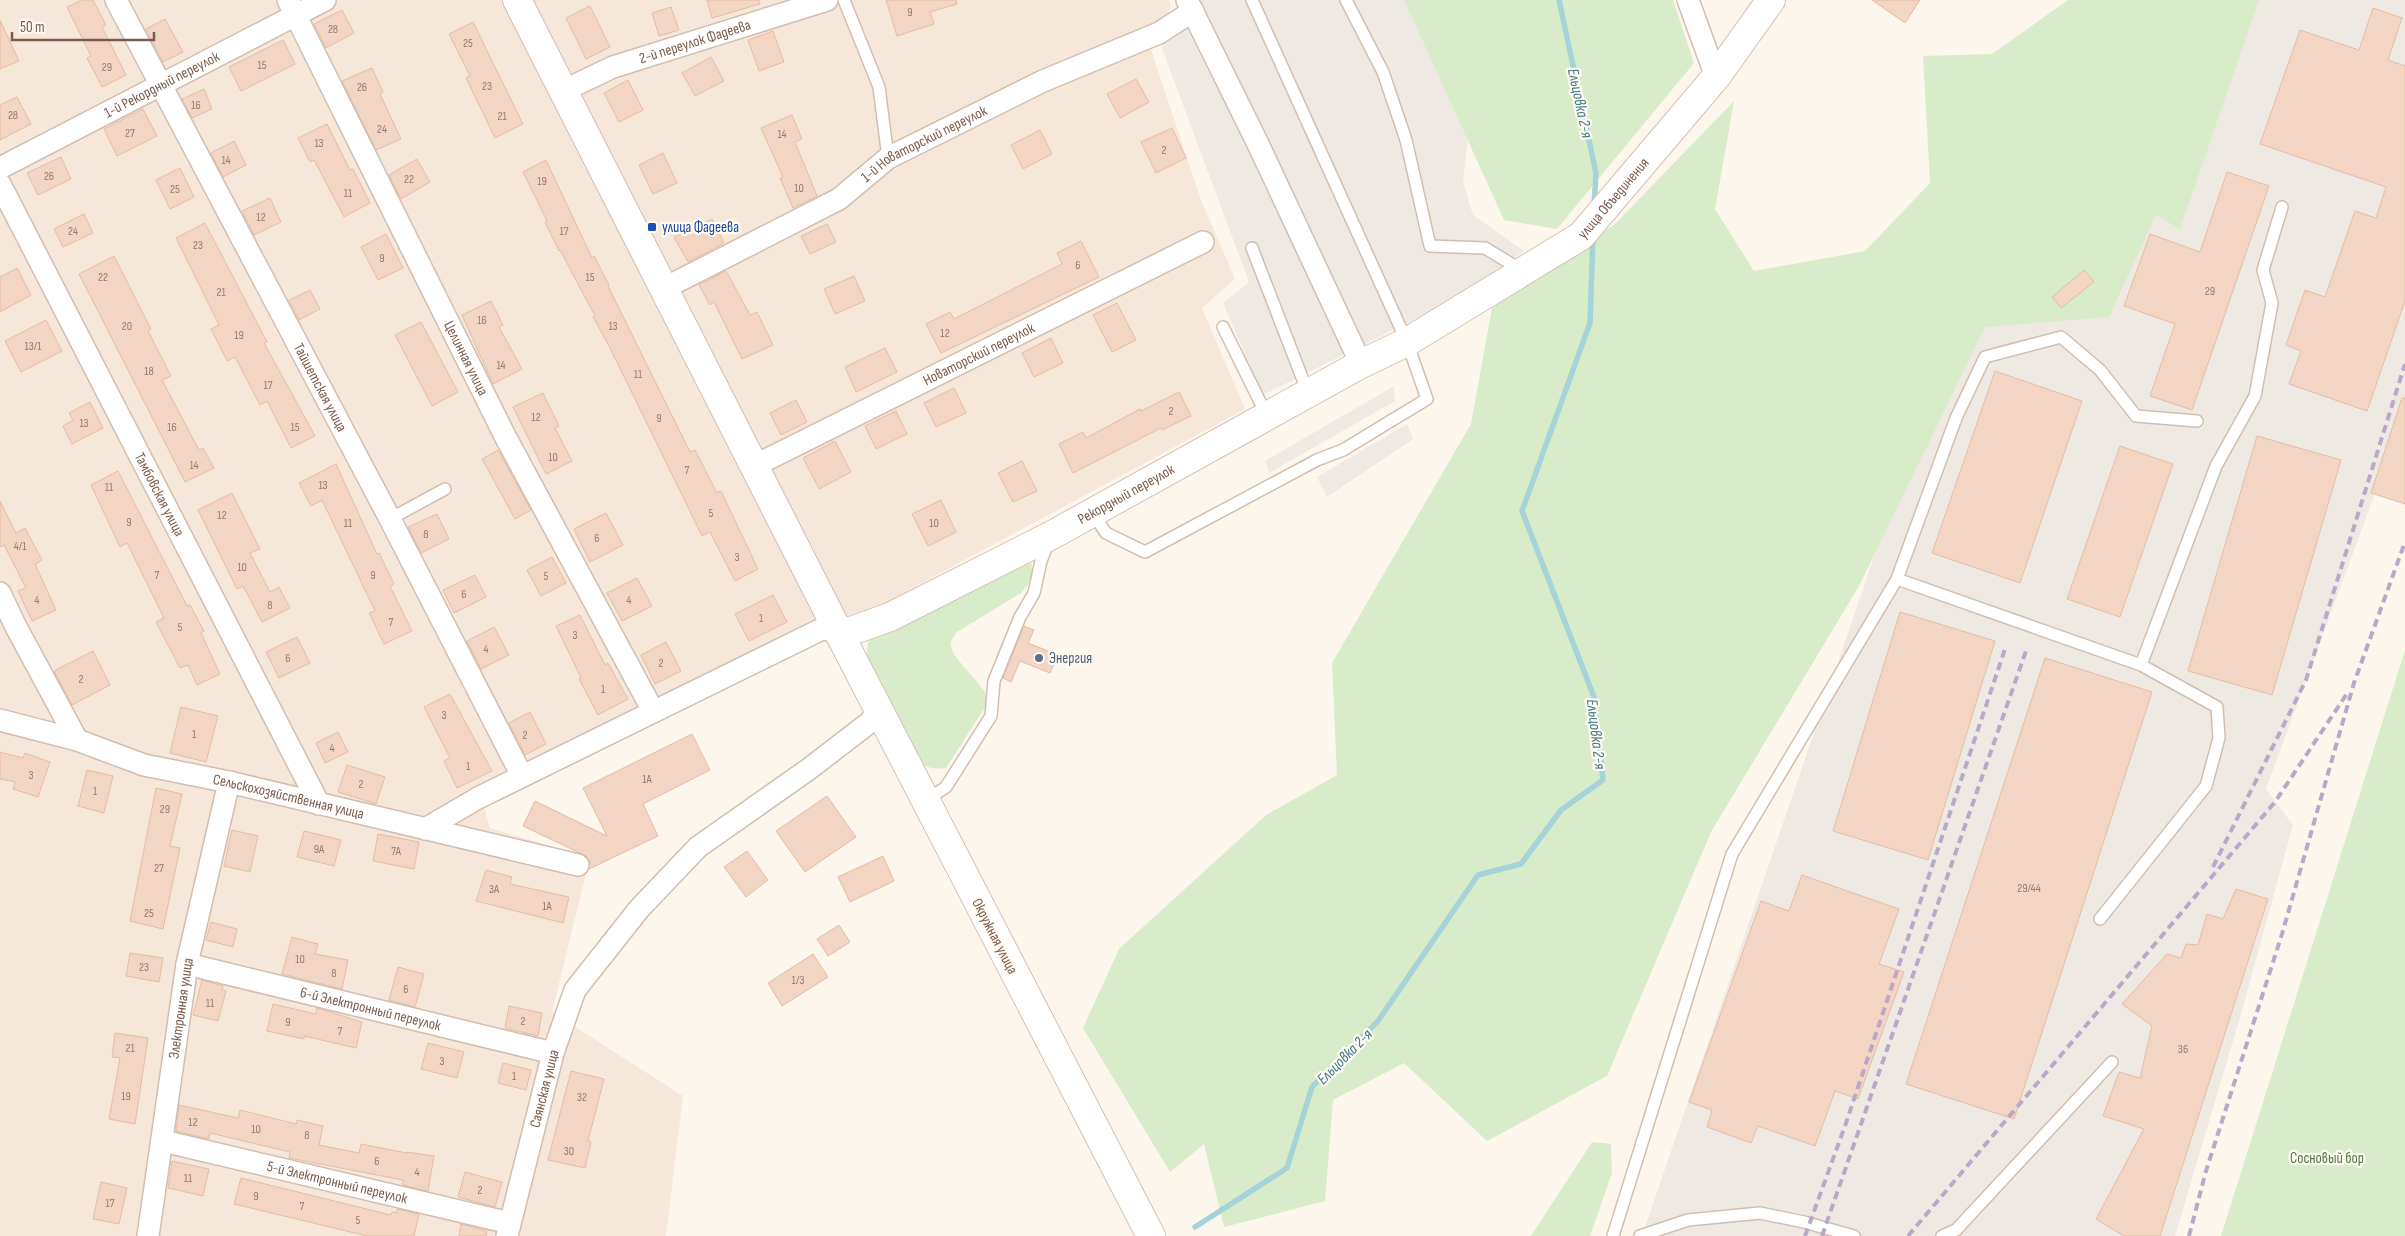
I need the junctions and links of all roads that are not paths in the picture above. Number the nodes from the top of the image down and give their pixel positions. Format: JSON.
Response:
{"nodes":[{"id":1,"x":116,"y":0,"type":"edge"},
{"id":2,"x":325,"y":0,"type":"edge"},
{"id":3,"x":517,"y":0,"type":"edge"},
{"id":4,"x":827,"y":0,"type":"edge"},
{"id":5,"x":844,"y":0,"type":"edge"},
{"id":6,"x":1252,"y":0,"type":"edge"},
{"id":7,"x":1346,"y":0,"type":"edge"},
{"id":8,"x":1688,"y":0,"type":"edge"},
{"id":9,"x":1771,"y":0,"type":"edge"},
{"id":10,"x":1190,"y":6,"type":"edge"},
{"id":11,"x":292,"y":7,"type":"edge"},
{"id":12,"x":1716,"y":77,"type":"junction"},
{"id":13,"x":159,"y":84,"type":"junction"},
{"id":14,"x":565,"y":90,"type":"junction"},
{"id":15,"x":888,"y":158,"type":"junction"},
{"id":16,"x":0,"y":168,"type":"edge"},
{"id":17,"x":0,"y":184,"type":"edge"},
{"id":18,"x":2282,"y":207,"type":"dead end"},
{"id":19,"x":1203,"y":242,"type":"dead end"},
{"id":20,"x":1252,"y":248,"type":"dead end"},
{"id":21,"x":1523,"y":271,"type":"junction"},
{"id":22,"x":663,"y":289,"type":"junction"},
{"id":23,"x":1223,"y":327,"type":"dead end"},
{"id":24,"x":1407,"y":342,"type":"junction"},
{"id":25,"x":1361,"y":364,"type":"junction"},
{"id":26,"x":1308,"y":393,"type":"junction"},
{"id":27,"x":1267,"y":416,"type":"junction"},
{"id":28,"x":2197,"y":421,"type":"dead end"},
{"id":29,"x":754,"y":466,"type":"junction"},
{"id":30,"x":445,"y":489,"type":"dead end"},
{"id":31,"x":1092,"y":512,"type":"junction"},
{"id":32,"x":390,"y":519,"type":"junction"},
{"id":33,"x":1052,"y":535,"type":"junction"},
{"id":34,"x":1897,"y":579,"type":"junction"},
{"id":35,"x":0,"y":593,"type":"edge"},
{"id":36,"x":840,"y":635,"type":"junction"},
{"id":37,"x":2141,"y":665,"type":"junction"},
{"id":38,"x":879,"y":709,"type":"junction"},
{"id":39,"x":653,"y":710,"type":"junction"},
{"id":40,"x":0,"y":720,"type":"edge"},
{"id":41,"x":77,"y":740,"type":"junction"},
{"id":42,"x":522,"y":776,"type":"junction"},
{"id":43,"x":229,"y":782,"type":"junction"},
{"id":44,"x":925,"y":800,"type":"junction"},
{"id":45,"x":319,"y":804,"type":"junction"},
{"id":46,"x":425,"y":829,"type":"junction"},
{"id":47,"x":578,"y":865,"type":"dead end"},
{"id":48,"x":2100,"y":919,"type":"dead end"},
{"id":49,"x":187,"y":964,"type":"junction"},
{"id":50,"x":553,"y":1054,"type":"junction"},
{"id":51,"x":2112,"y":1062,"type":"dead end"},
{"id":52,"x":163,"y":1141,"type":"junction"},
{"id":53,"x":509,"y":1230,"type":"edge"},
{"id":54,"x":148,"y":1236,"type":"edge"},
{"id":55,"x":1151,"y":1236,"type":"edge"},
{"id":56,"x":1613,"y":1236,"type":"edge"},
{"id":57,"x":1640,"y":1236,"type":"edge"},
{"id":58,"x":1854,"y":1236,"type":"edge"},
{"id":59,"x":1942,"y":1236,"type":"edge"}],
"edges":[{"from":1,"to":13,"type":"street","name":"Тайшетская улица"},
{"from":2,"to":11,"type":"street","name":"1-й Рекордный переулок"},
{"from":3,"to":14,"type":"main road"},
{"from":4,"to":14,"type":"street","name":"2-й переулок Фадеева"},
{"from":5,"to":15,"type":"lane"},
{"from":6,"to":24,"type":"lane"},
{"from":7,"to":21,"type":"lane"},
{"from":8,"to":12,"type":"street"},
{"from":9,"to":12,"type":"main road","name":"улица Объединения"},
{"from":10,"to":15,"type":"street","name":"1-й Новаторский переулок"},
{"from":10,"to":25,"type":"street"},
{"from":11,"to":13,"type":"street","name":"1-й Рекордный переулок"},
{"from":11,"to":39,"type":"street","name":"Целинная улица"},
{"from":12,"to":21,"type":"main road","name":"улица Объединения"},
{"from":13,"to":16,"type":"street","name":"1-й Рекордный переулок"},
{"from":13,"to":32,"type":"street","name":"Тайшетская улица"},
{"from":14,"to":22,"type":"main road"},
{"from":15,"to":22,"type":"street","name":"1-й Новаторский переулок"},
{"from":17,"to":45,"type":"street","name":"Тамбовская улица"},
{"from":18,"to":37,"type":"lane"},
{"from":19,"to":29,"type":"street","name":"Новаторский переулок"},
{"from":20,"to":26,"type":"lane"},
{"from":21,"to":24,"type":"main road","name":"улица Объединения"},
{"from":22,"to":29,"type":"main road"},
{"from":23,"to":27,"type":"lane"},
{"from":24,"to":25,"type":"main road","name":"Рекордный переулок"},
{"from":24,"to":31,"type":"lane"},
{"from":25,"to":26,"type":"main road","name":"Рекордный переулок"},
{"from":26,"to":27,"type":"main road","name":"Рекордный переулок"},
{"from":27,"to":31,"type":"main road","name":"Рекордный переулок"},
{"from":28,"to":34,"type":"lane"},
{"from":29,"to":36,"type":"main road"},
{"from":30,"to":32,"type":"lane"},
{"from":31,"to":33,"type":"main road","name":"Рекордный переулок"},
{"from":32,"to":42,"type":"street","name":"Тайшетская улица"},
{"from":33,"to":36,"type":"main road","name":"Рекордный переулок"},
{"from":33,"to":44,"type":"lane"},
{"from":34,"to":37,"type":"lane"},
{"from":34,"to":56,"type":"lane"},
{"from":35,"to":41,"type":"street"},
{"from":36,"to":38,"type":"main road","name":"Окружная улица"},
{"from":36,"to":39,"type":"street"},
{"from":37,"to":48,"type":"lane"},
{"from":38,"to":44,"type":"main road","name":"Окружная улица"},
{"from":38,"to":50,"type":"street","name":"Саянская улица"},
{"from":39,"to":42,"type":"street"},
{"from":40,"to":41,"type":"street","name":"Сельскохозяйственная улица"},
{"from":41,"to":43,"type":"street","name":"Сельскохозяйственная улица"},
{"from":42,"to":46,"type":"street"},
{"from":43,"to":45,"type":"street","name":"Сельскохозяйственная улица"},
{"from":43,"to":49,"type":"street","name":"Электронная улица"},
{"from":44,"to":55,"type":"main road","name":"Окружная улица"},
{"from":45,"to":46,"type":"street","name":"Сельскохозяйственная улица"},
{"from":46,"to":47,"type":"street","name":"Сельскохозяйственная улица"},
{"from":49,"to":50,"type":"street","name":"6-й Электронный переулок"},
{"from":49,"to":52,"type":"street","name":"Электронная улица"},
{"from":50,"to":53,"type":"street","name":"Саянская улица"},
{"from":51,"to":59,"type":"lane"},
{"from":52,"to":53,"type":"street","name":"5-й Электронный переулок"},
{"from":52,"to":54,"type":"street","name":"Электронная улица"},
{"from":57,"to":58,"type":"lane"}]}
